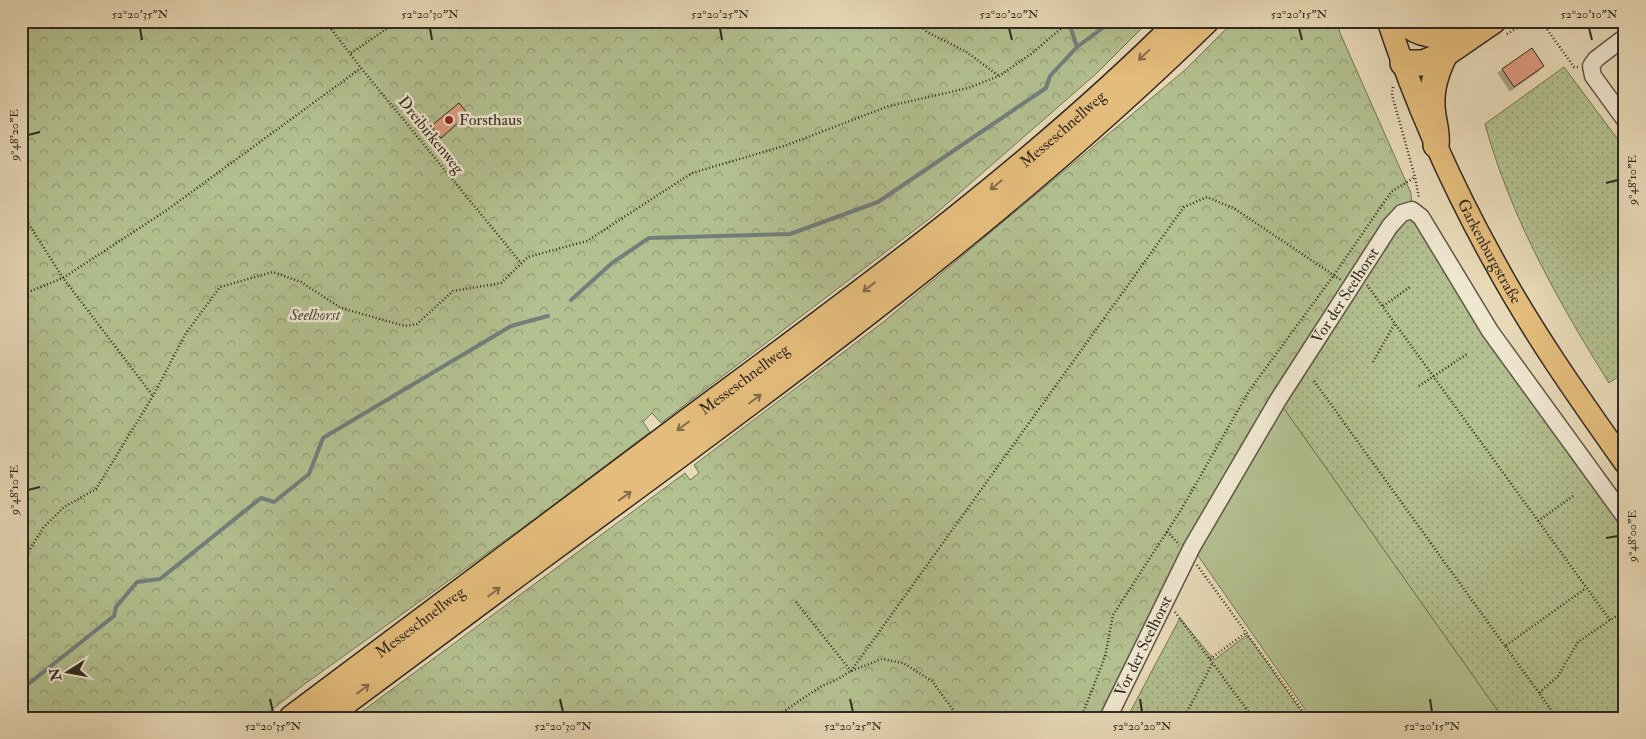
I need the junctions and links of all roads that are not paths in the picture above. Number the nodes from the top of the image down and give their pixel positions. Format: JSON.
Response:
{"nodes":[{"id":1,"x":1180,"y":21,"type":"edge"},
{"id":2,"x":1206,"y":21,"type":"edge"},
{"id":3,"x":1388,"y":21,"type":"edge"},
{"id":4,"x":1404,"y":21,"type":"edge"},
{"id":5,"x":1493,"y":21,"type":"edge"},
{"id":6,"x":1468,"y":27,"type":"edge"},
{"id":7,"x":1625,"y":36,"type":"edge"},
{"id":8,"x":1445,"y":54,"type":"junction"},
{"id":9,"x":1400,"y":74,"type":"junction"},
{"id":10,"x":1625,"y":120,"type":"edge"},
{"id":11,"x":1436,"y":145,"type":"junction"},
{"id":12,"x":1625,"y":463,"type":"edge"},
{"id":13,"x":1625,"y":517,"type":"edge"},
{"id":14,"x":292,"y":718,"type":"edge"},
{"id":15,"x":324,"y":718,"type":"edge"},
{"id":16,"x":1108,"y":718,"type":"edge"}],
"edges":[{"from":1,"to":14,"type":"highway","name":"Messeschnellweg","one_way":true},
{"from":15,"to":2,"type":"highway","name":"Messeschnellweg","one_way":true},
{"from":3,"to":9,"type":"main road","name":"Garkenburgstraße"},
{"from":4,"to":6,"type":"highway"},
{"from":5,"to":8,"type":"highway"},
{"from":6,"to":9,"type":"highway"},
{"from":7,"to":10,"type":"street"},
{"from":8,"to":9,"type":"highway"},
{"from":8,"to":11,"type":"highway"},
{"from":9,"to":11,"type":"main road","name":"Garkenburgstraße"},
{"from":11,"to":12,"type":"main road","name":"Garkenburgstraße"},
{"from":13,"to":16,"type":"street","name":"Vor der Seelhorst"}]}
